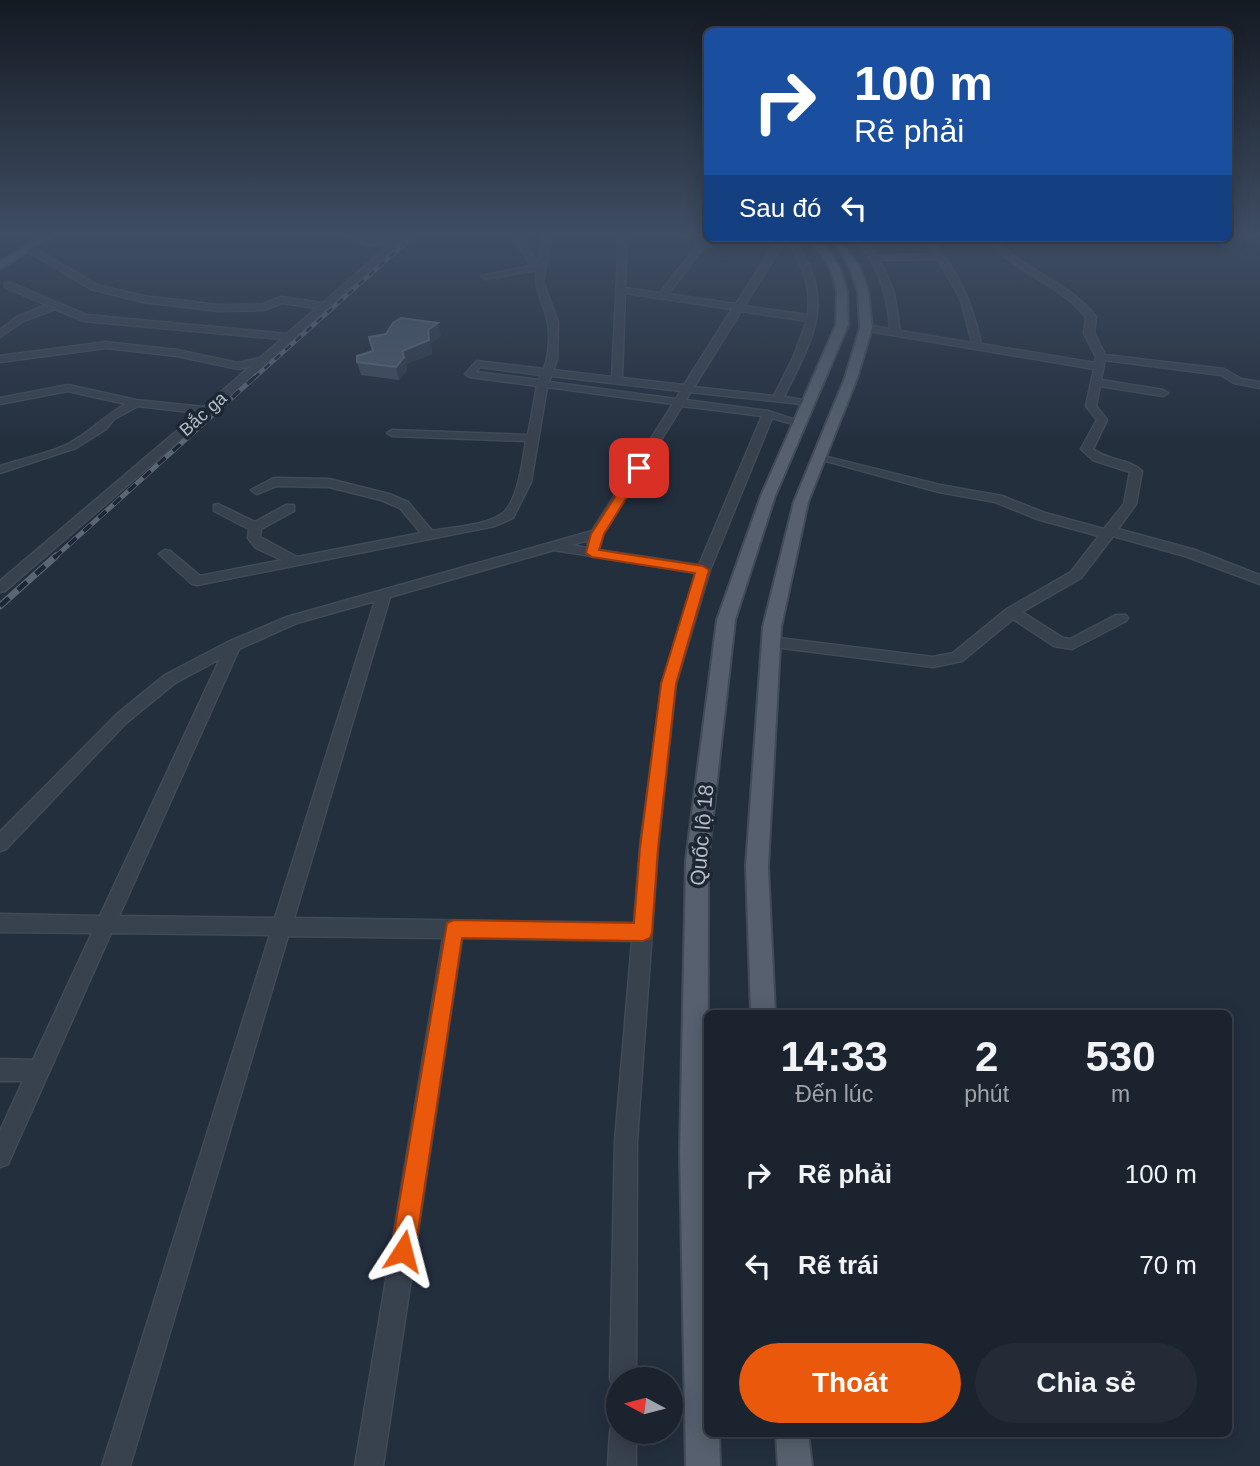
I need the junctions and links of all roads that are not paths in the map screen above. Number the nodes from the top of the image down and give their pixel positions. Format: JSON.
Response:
{"nodes":[{"id":1,"x":55,"y":305,"type":"edge"},
{"id":2,"x":56,"y":305,"type":"edge"},
{"id":3,"x":197,"y":305,"type":"edge"},
{"id":4,"x":268,"y":305,"type":"edge"},
{"id":5,"x":322,"y":305,"type":"edge"},
{"id":6,"x":547,"y":305,"type":"edge"},
{"id":7,"x":621,"y":305,"type":"edge"},
{"id":8,"x":728,"y":305,"type":"edge"},
{"id":9,"x":814,"y":305,"type":"edge"},
{"id":10,"x":842,"y":305,"type":"edge"},
{"id":11,"x":864,"y":305,"type":"edge"},
{"id":12,"x":893,"y":305,"type":"edge"},
{"id":13,"x":969,"y":305,"type":"edge"},
{"id":14,"x":1080,"y":305,"type":"edge"},
{"id":15,"x":326,"y":306,"type":"joint"},
{"id":16,"x":739,"y":307,"type":"junction"},
{"id":17,"x":814,"y":319,"type":"junction"},
{"id":18,"x":866,"y":328,"type":"junction"},
{"id":19,"x":895,"y":332,"type":"junction"},
{"id":20,"x":0,"y":334,"type":"edge"},
{"id":21,"x":291,"y":337,"type":"junction"},
{"id":22,"x":977,"y":346,"type":"junction"},
{"id":23,"x":0,"y":359,"type":"edge"},
{"id":24,"x":262,"y":360,"type":"junction"},
{"id":25,"x":1101,"y":362,"type":"junction"},
{"id":26,"x":545,"y":378,"type":"junction"},
{"id":27,"x":617,"y":381,"type":"junction"},
{"id":28,"x":1097,"y":382,"type":"junction"},
{"id":29,"x":1260,"y":385,"type":"edge"},
{"id":30,"x":689,"y":389,"type":"junction"},
{"id":31,"x":1163,"y":393,"type":"dead end"},
{"id":32,"x":0,"y":401,"type":"edge"},
{"id":33,"x":681,"y":402,"type":"junction"},
{"id":34,"x":136,"y":403,"type":"junction"},
{"id":35,"x":773,"y":407,"type":"junction"},
{"id":36,"x":207,"y":411,"type":"junction"},
{"id":37,"x":813,"y":421,"type":"junction"},
{"id":38,"x":392,"y":433,"type":"dead end"},
{"id":39,"x":533,"y":438,"type":"junction"},
{"id":40,"x":819,"y":456,"type":"junction"},
{"id":41,"x":0,"y":470,"type":"edge"},
{"id":42,"x":257,"y":490,"type":"dead end"},
{"id":43,"x":218,"y":508,"type":"dead end"},
{"id":44,"x":290,"y":508,"type":"dead end"},
{"id":45,"x":255,"y":527,"type":"junction"},
{"id":46,"x":1109,"y":533,"type":"junction"},
{"id":47,"x":597,"y":534,"type":"junction"},
{"id":48,"x":429,"y":536,"type":"junction"},
{"id":49,"x":551,"y":546,"type":"junction"},
{"id":50,"x":592,"y":553,"type":"junction"},
{"id":51,"x":165,"y":554,"type":"dead end"},
{"id":52,"x":296,"y":562,"type":"junction"},
{"id":53,"x":703,"y":570,"type":"junction"},
{"id":54,"x":1260,"y":580,"type":"edge"},
{"id":55,"x":0,"y":588,"type":"edge"},
{"id":56,"x":384,"y":594,"type":"junction"},
{"id":57,"x":1012,"y":612,"type":"junction"},
{"id":58,"x":1121,"y":618,"type":"dead end"},
{"id":59,"x":771,"y":642,"type":"junction"},
{"id":60,"x":233,"y":646,"type":"junction"},
{"id":61,"x":0,"y":844,"type":"edge"},
{"id":62,"x":0,"y":923,"type":"edge"},
{"id":63,"x":106,"y":925,"type":"junction"},
{"id":64,"x":283,"y":927,"type":"junction"},
{"id":65,"x":454,"y":929,"type":"junction"},
{"id":66,"x":643,"y":932,"type":"junction"},
{"id":67,"x":763,"y":1010,"type":"edge"},
{"id":68,"x":0,"y":1070,"type":"edge"},
{"id":69,"x":39,"y":1071,"type":"junction"},
{"id":70,"x":0,"y":1156,"type":"edge"},
{"id":71,"x":624,"y":1367,"type":"edge"},
{"id":72,"x":792,"y":1437,"type":"edge"},
{"id":73,"x":623,"y":1444,"type":"edge"},
{"id":74,"x":116,"y":1466,"type":"edge"},
{"id":75,"x":369,"y":1466,"type":"edge"},
{"id":76,"x":622,"y":1466,"type":"edge"},
{"id":77,"x":704,"y":1466,"type":"edge"},
{"id":78,"x":795,"y":1466,"type":"edge"}],
"edges":[{"from":1,"to":20,"type":"street"},
{"from":2,"to":21,"type":"street"},
{"from":3,"to":4,"type":"street"},
{"from":5,"to":15,"type":"street"},
{"from":6,"to":26,"type":"street"},
{"from":7,"to":27,"type":"street"},
{"from":8,"to":16,"type":"street"},
{"from":9,"to":17,"type":"street"},
{"from":10,"to":37,"type":"main road","name":"Quốc lộ 18"},
{"from":11,"to":18,"type":"main road","name":"Quốc lộ 18"},
{"from":12,"to":19,"type":"street"},
{"from":13,"to":22,"type":"street"},
{"from":14,"to":25,"type":"street"},
{"from":15,"to":21,"type":"street","name":"Bắc ga"},
{"from":16,"to":17,"type":"street"},
{"from":16,"to":30,"type":"street"},
{"from":17,"to":35,"type":"street"},
{"from":18,"to":19,"type":"street"},
{"from":18,"to":37,"type":"main road","name":"Quốc lộ 18"},
{"from":19,"to":22,"type":"street"},
{"from":21,"to":24,"type":"street","name":"Bắc ga"},
{"from":22,"to":25,"type":"street"},
{"from":23,"to":24,"type":"street"},
{"from":24,"to":36,"type":"street","name":"Bắc ga"},
{"from":25,"to":28,"type":"street"},
{"from":25,"to":29,"type":"street"},
{"from":26,"to":26,"type":"street"},
{"from":26,"to":27,"type":"street"},
{"from":26,"to":33,"type":"street"},
{"from":26,"to":39,"type":"street"},
{"from":27,"to":30,"type":"street"},
{"from":28,"to":31,"type":"street"},
{"from":28,"to":46,"type":"street"},
{"from":30,"to":33,"type":"street"},
{"from":30,"to":35,"type":"street"},
{"from":32,"to":34,"type":"street"},
{"from":33,"to":35,"type":"street"},
{"from":33,"to":47,"type":"street"},
{"from":34,"to":36,"type":"street"},
{"from":34,"to":41,"type":"street"},
{"from":35,"to":37,"type":"street"},
{"from":35,"to":37,"type":"street"},
{"from":35,"to":53,"type":"street"},
{"from":36,"to":55,"type":"street","name":"Bắc ga"},
{"from":37,"to":40,"type":"main road","name":"Quốc lộ 18"},
{"from":37,"to":77,"type":"main road","name":"Quốc lộ 18"},
{"from":38,"to":39,"type":"street"},
{"from":39,"to":48,"type":"street"},
{"from":40,"to":46,"type":"street"},
{"from":40,"to":59,"type":"main road","name":"Quốc lộ 18"},
{"from":42,"to":48,"type":"street"},
{"from":43,"to":45,"type":"street"},
{"from":44,"to":45,"type":"street"},
{"from":45,"to":52,"type":"street"},
{"from":46,"to":54,"type":"street"},
{"from":46,"to":57,"type":"street"},
{"from":47,"to":49,"type":"street"},
{"from":47,"to":50,"type":"street"},
{"from":48,"to":52,"type":"street"},
{"from":49,"to":50,"type":"street"},
{"from":49,"to":56,"type":"street"},
{"from":50,"to":53,"type":"street"},
{"from":51,"to":52,"type":"street"},
{"from":53,"to":66,"type":"street"},
{"from":56,"to":60,"type":"street"},
{"from":56,"to":64,"type":"street"},
{"from":57,"to":58,"type":"street"},
{"from":57,"to":59,"type":"street"},
{"from":59,"to":67,"type":"main road","name":"Quốc lộ 18"},
{"from":60,"to":61,"type":"street"},
{"from":60,"to":63,"type":"street"},
{"from":62,"to":63,"type":"street"},
{"from":63,"to":64,"type":"street"},
{"from":63,"to":69,"type":"street"},
{"from":64,"to":65,"type":"street"},
{"from":64,"to":74,"type":"street"},
{"from":65,"to":66,"type":"street"},
{"from":65,"to":75,"type":"street"},
{"from":66,"to":71,"type":"street"},
{"from":68,"to":69,"type":"street"},
{"from":69,"to":70,"type":"street"},
{"from":72,"to":78,"type":"main road"},
{"from":73,"to":76,"type":"street"}]}
